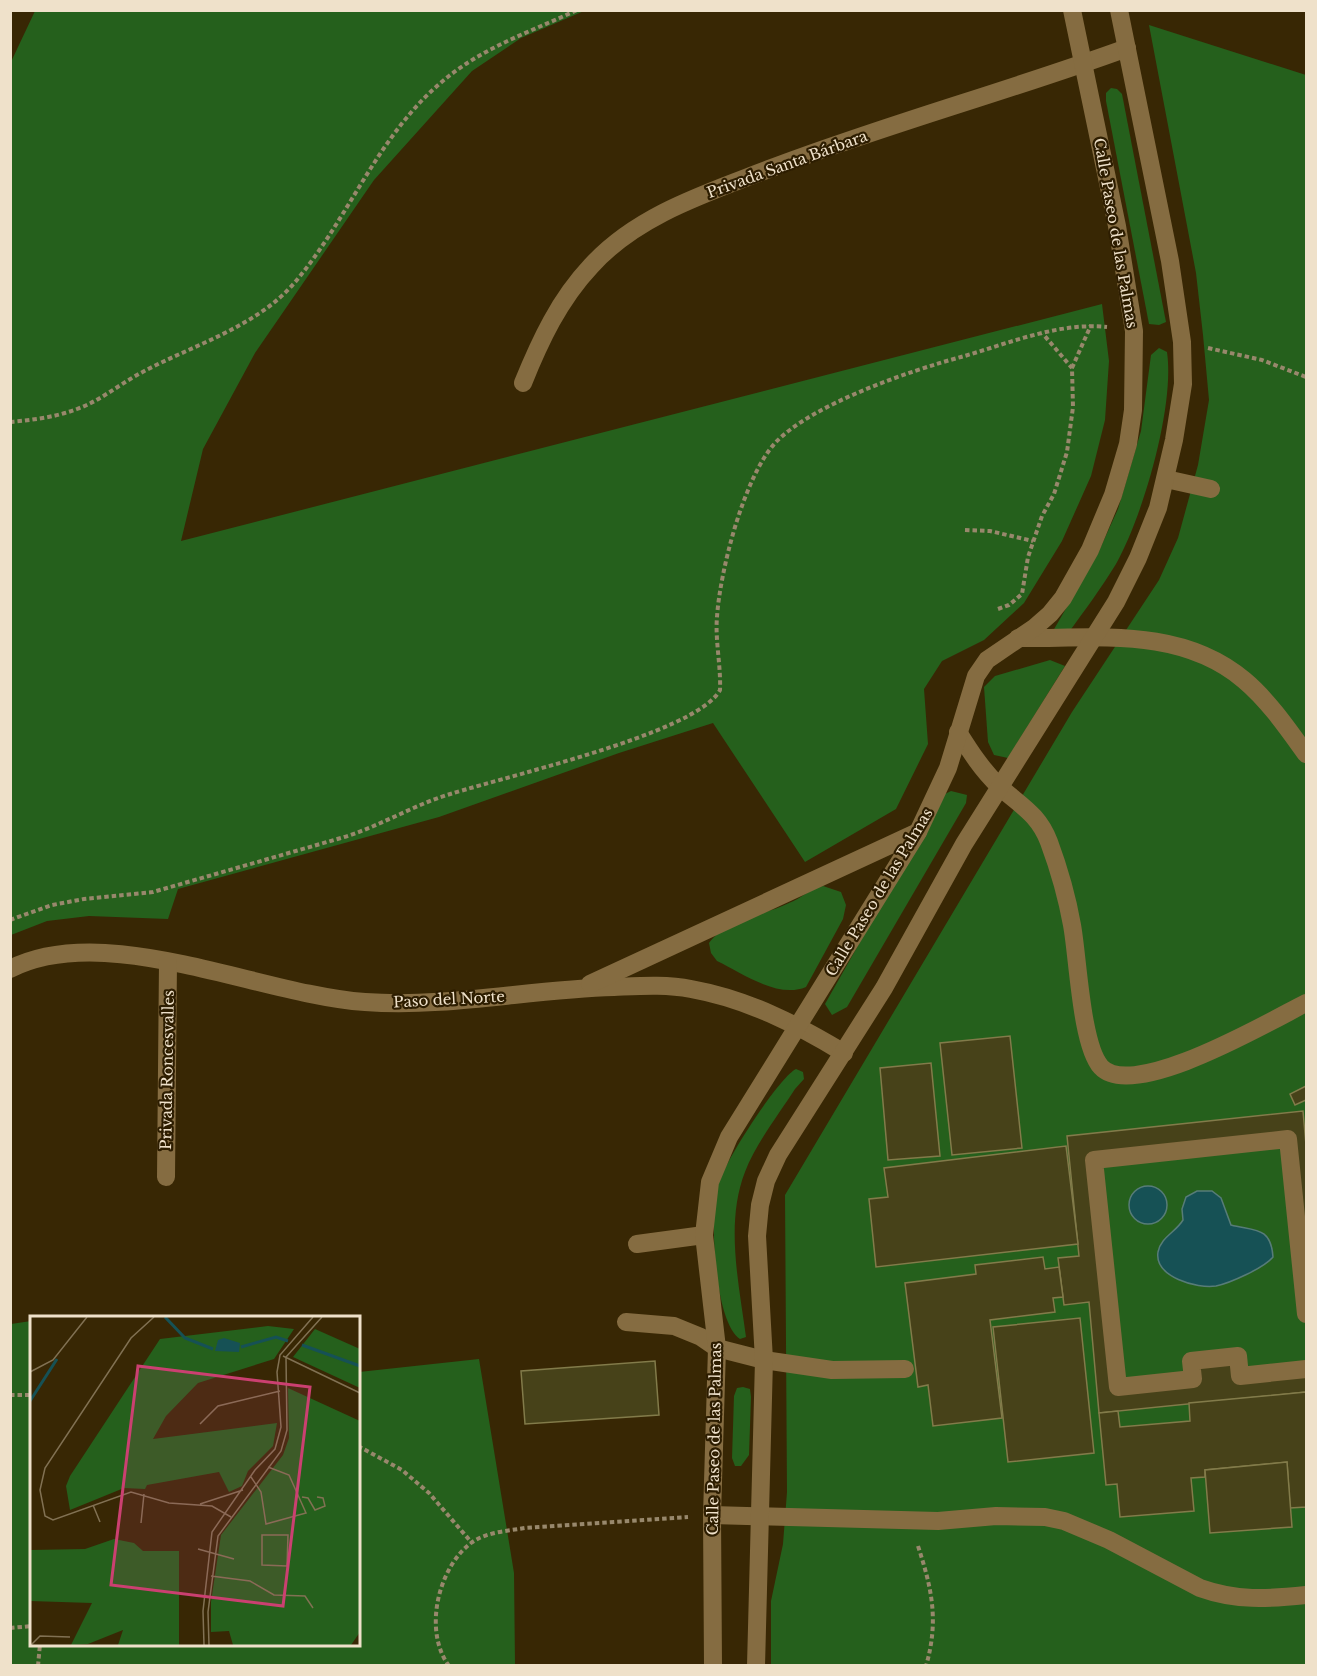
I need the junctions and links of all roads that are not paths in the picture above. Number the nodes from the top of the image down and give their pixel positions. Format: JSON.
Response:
{"nodes":[{"id":1,"x":1072,"y":10,"type":"edge"},
{"id":2,"x":1119,"y":10,"type":"edge"},
{"id":3,"x":1127,"y":48,"type":"junction"},
{"id":4,"x":1083,"y":64,"type":"junction"},
{"id":5,"x":523,"y":383,"type":"dead end"},
{"id":6,"x":1166,"y":479,"type":"junction"},
{"id":7,"x":1211,"y":489,"type":"dead end"},
{"id":8,"x":1093,"y":637,"type":"junction"},
{"id":9,"x":1018,"y":638,"type":"junction"},
{"id":10,"x":958,"y":732,"type":"junction"},
{"id":11,"x":1306,"y":754,"type":"edge"},
{"id":12,"x":1000,"y":787,"type":"junction"},
{"id":13,"x":918,"y":832,"type":"junction"},
{"id":14,"x":168,"y":962,"type":"junction"},
{"id":15,"x":10,"y":969,"type":"edge"},
{"id":16,"x":582,"y":987,"type":"junction"},
{"id":17,"x":1306,"y":1003,"type":"edge"},
{"id":18,"x":799,"y":1025,"type":"junction"},
{"id":19,"x":844,"y":1053,"type":"junction"},
{"id":20,"x":166,"y":1178,"type":"dead end"},
{"id":21,"x":704,"y":1235,"type":"junction"},
{"id":22,"x":637,"y":1244,"type":"dead end"},
{"id":23,"x":1306,"y":1314,"type":"edge"},
{"id":24,"x":626,"y":1322,"type":"dead end"},
{"id":25,"x":717,"y":1348,"type":"junction"},
{"id":26,"x":765,"y":1360,"type":"junction"},
{"id":27,"x":905,"y":1369,"type":"dead end"},
{"id":28,"x":1306,"y":1369,"type":"edge"},
{"id":29,"x":712,"y":1515,"type":"junction"},
{"id":30,"x":759,"y":1516,"type":"junction"},
{"id":31,"x":1306,"y":1595,"type":"edge"},
{"id":32,"x":713,"y":1665,"type":"edge"},
{"id":33,"x":756,"y":1665,"type":"edge"}],
"edges":[{"from":1,"to":4,"type":"street","name":"Calle Paseo de las Palmas"},
{"from":2,"to":3,"type":"street"},
{"from":3,"to":4,"type":"street","name":"Privada Santa Bárbara"},
{"from":3,"to":6,"type":"street"},
{"from":4,"to":5,"type":"street","name":"Privada Santa Bárbara"},
{"from":4,"to":9,"type":"street","name":"Calle Paseo de las Palmas"},
{"from":6,"to":7,"type":"street"},
{"from":6,"to":8,"type":"street"},
{"from":8,"to":9,"type":"street"},
{"from":8,"to":11,"type":"street"},
{"from":8,"to":12,"type":"street"},
{"from":9,"to":10,"type":"street","name":"Calle Paseo de las Palmas"},
{"from":10,"to":12,"type":"street"},
{"from":10,"to":13,"type":"street","name":"Calle Paseo de las Palmas"},
{"from":12,"to":17,"type":"street"},
{"from":12,"to":19,"type":"street"},
{"from":13,"to":16,"type":"street"},
{"from":13,"to":18,"type":"street","name":"Calle Paseo de las Palmas"},
{"from":14,"to":15,"type":"street","name":"Paso del Norte"},
{"from":14,"to":16,"type":"street","name":"Paso del Norte"},
{"from":14,"to":20,"type":"street","name":"Privada Roncesvalles"},
{"from":16,"to":18,"type":"street","name":"Paso del Norte"},
{"from":18,"to":19,"type":"street","name":"Paso del Norte"},
{"from":18,"to":21,"type":"street","name":"Calle Paseo de las Palmas"},
{"from":19,"to":26,"type":"street"},
{"from":21,"to":22,"type":"street"},
{"from":21,"to":25,"type":"street","name":"Calle Paseo de las Palmas"},
{"from":23,"to":28,"type":"street"},
{"from":24,"to":25,"type":"street"},
{"from":25,"to":26,"type":"street"},
{"from":25,"to":29,"type":"street","name":"Calle Paseo de las Palmas"},
{"from":26,"to":27,"type":"street"},
{"from":26,"to":30,"type":"street"},
{"from":29,"to":30,"type":"street"},
{"from":29,"to":32,"type":"street","name":"Calle Paseo de las Palmas"},
{"from":30,"to":31,"type":"street"},
{"from":30,"to":33,"type":"street"}]}
